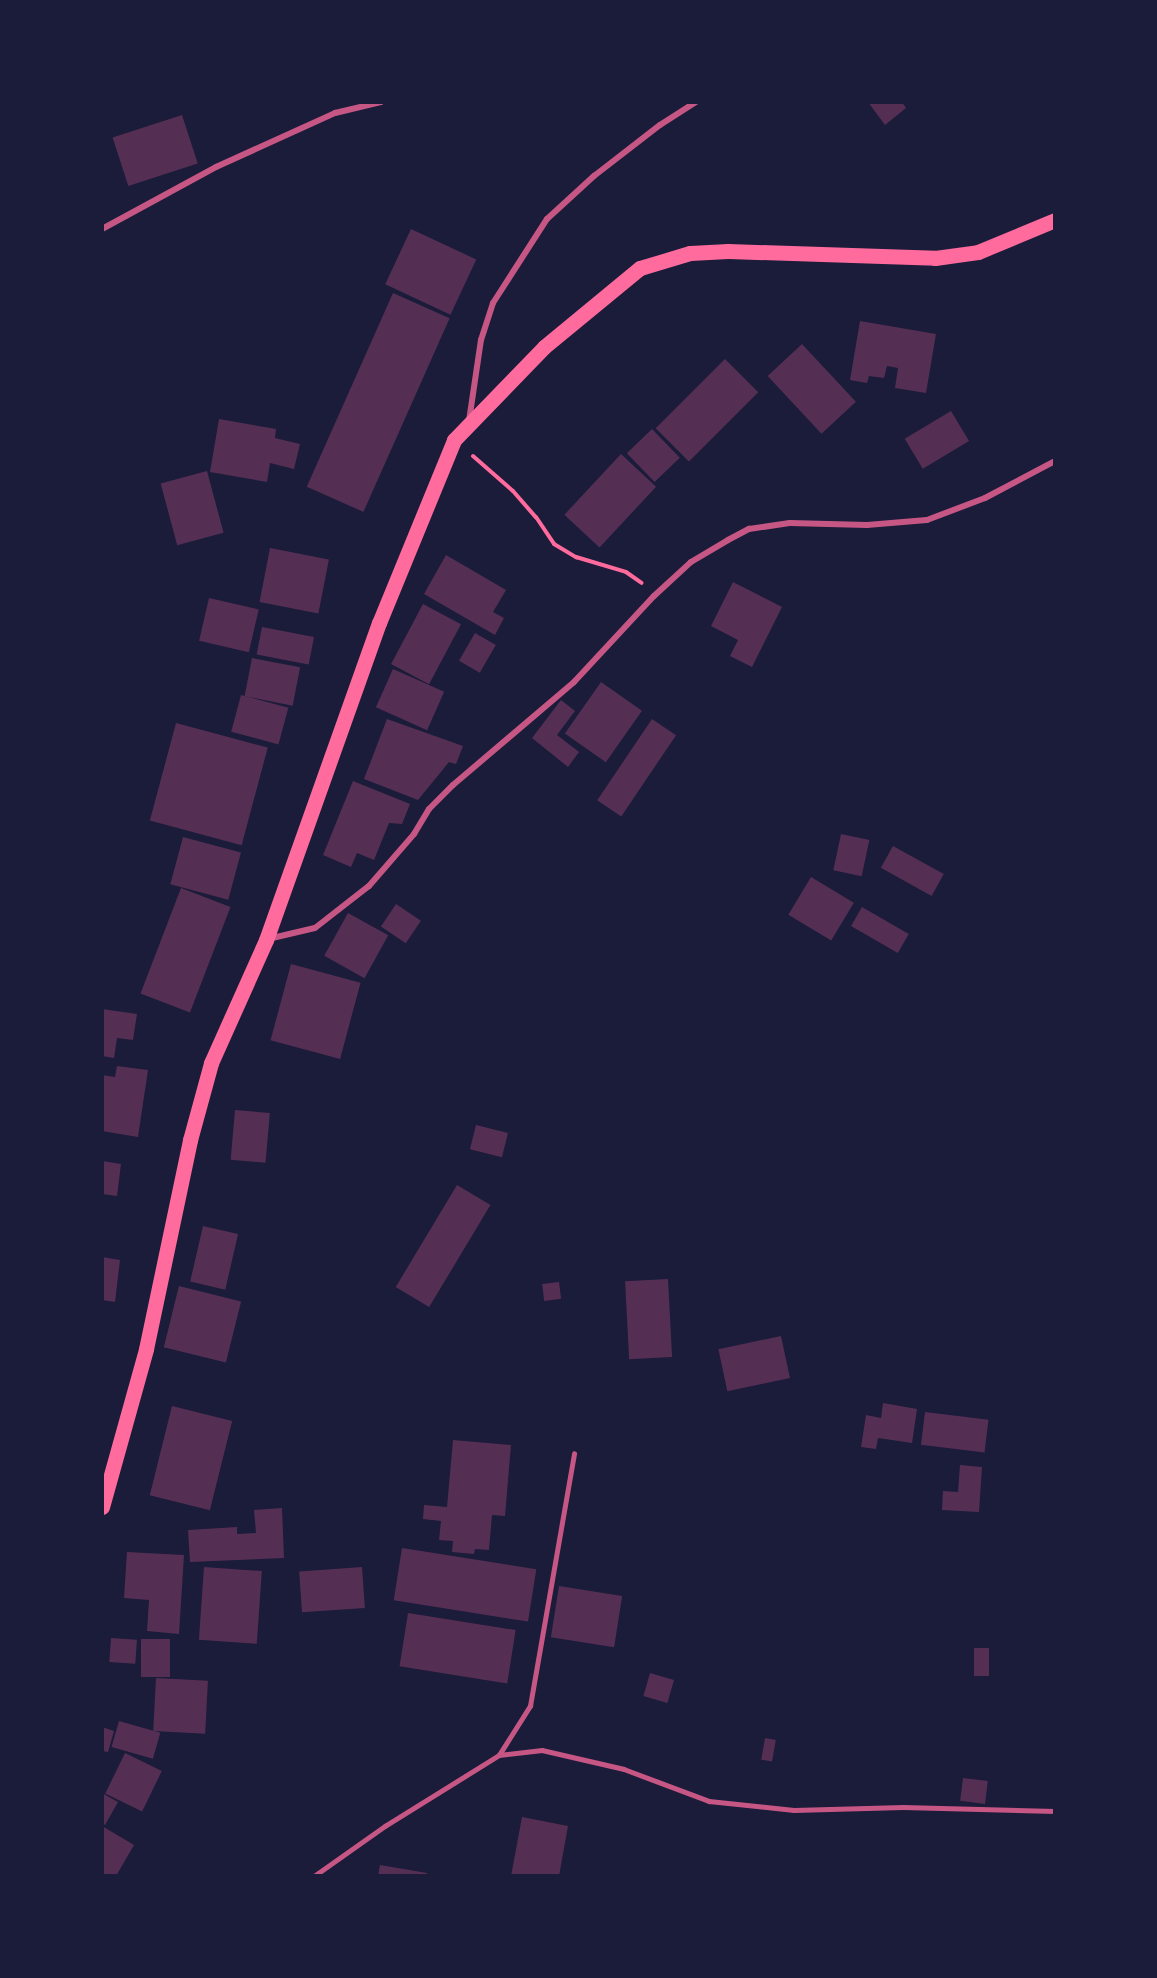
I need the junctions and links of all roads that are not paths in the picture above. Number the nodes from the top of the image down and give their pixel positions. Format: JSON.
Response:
{"nodes":[{"id":1,"x":381,"y":102,"type":"edge"},
{"id":2,"x":696,"y":102,"type":"edge"},
{"id":3,"x":1055,"y":220,"type":"edge"},
{"id":4,"x":102,"y":229,"type":"edge"},
{"id":5,"x":468,"y":424,"type":"junction"},
{"id":6,"x":1055,"y":461,"type":"edge"},
{"id":7,"x":266,"y":940,"type":"junction"},
{"id":8,"x":574,"y":1454,"type":"dead end"},
{"id":9,"x":102,"y":1507,"type":"edge"},
{"id":10,"x":499,"y":1755,"type":"junction"},
{"id":11,"x":1055,"y":1811,"type":"edge"},
{"id":12,"x":314,"y":1876,"type":"edge"}],
"edges":[{"from":1,"to":4,"type":"street"},
{"from":2,"to":5,"type":"street"},
{"from":3,"to":5,"type":"main road"},
{"from":5,"to":7,"type":"main road"},
{"from":6,"to":7,"type":"street"},
{"from":7,"to":9,"type":"main road"},
{"from":8,"to":10,"type":"lane"},
{"from":10,"to":11,"type":"lane"},
{"from":10,"to":12,"type":"lane"}]}
